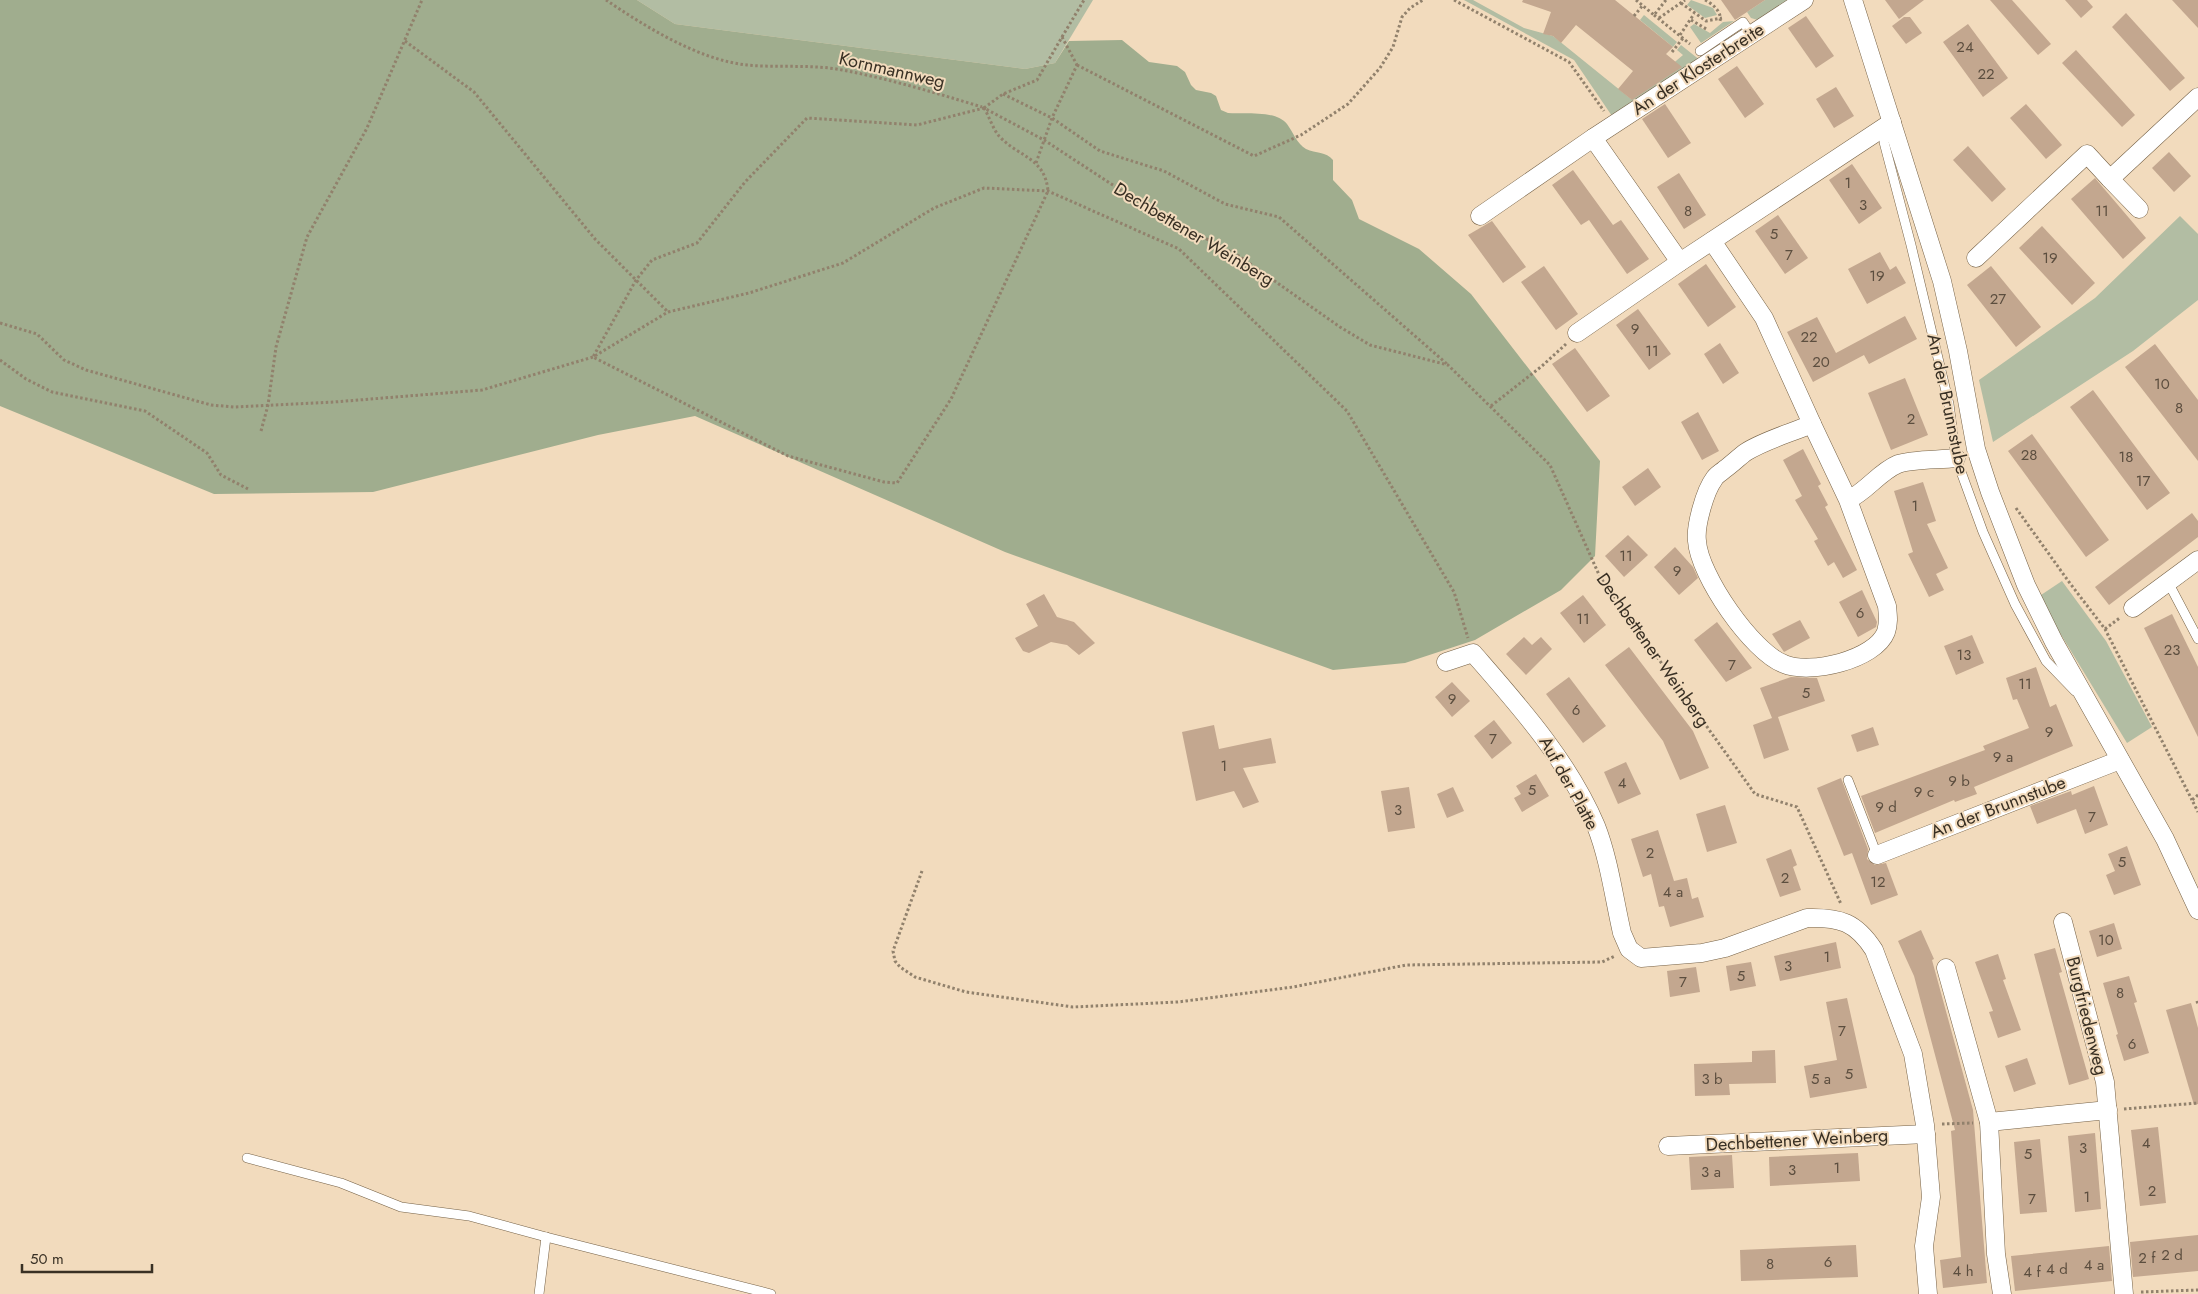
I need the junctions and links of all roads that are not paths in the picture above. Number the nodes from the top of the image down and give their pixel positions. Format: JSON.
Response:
{"nodes":[{"id":1,"x":1804,"y":0,"type":"edge"},
{"id":2,"x":1853,"y":0,"type":"edge"},
{"id":3,"x":1751,"y":34,"type":"junction"},
{"id":4,"x":1700,"y":51,"type":"road end"},
{"id":5,"x":2198,"y":97,"type":"edge"},
{"id":6,"x":1892,"y":122,"type":"junction"},
{"id":7,"x":1593,"y":138,"type":"junction"},
{"id":8,"x":2110,"y":179,"type":"junction"},
{"id":9,"x":2139,"y":209,"type":"dead end"},
{"id":10,"x":1480,"y":216,"type":"dead end"},
{"id":11,"x":1712,"y":241,"type":"junction"},
{"id":12,"x":1976,"y":258,"type":"dead end"},
{"id":13,"x":1680,"y":262,"type":"junction"},
{"id":14,"x":1577,"y":333,"type":"road end"},
{"id":15,"x":1812,"y":424,"type":"junction"},
{"id":16,"x":1956,"y":458,"type":"junction"},
{"id":17,"x":1848,"y":500,"type":"junction"},
{"id":18,"x":2198,"y":560,"type":"edge"},
{"id":19,"x":2168,"y":582,"type":"junction"},
{"id":20,"x":2133,"y":608,"type":"dead end"},
{"id":21,"x":2198,"y":639,"type":"edge"},
{"id":22,"x":1446,"y":662,"type":"dead end"},
{"id":23,"x":2097,"y":716,"type":"junction"},
{"id":24,"x":2120,"y":760,"type":"junction"},
{"id":25,"x":1848,"y":780,"type":"dead end"},
{"id":26,"x":1876,"y":854,"type":"joint"},
{"id":27,"x":2198,"y":910,"type":"edge"},
{"id":28,"x":2063,"y":922,"type":"dead end"},
{"id":29,"x":1946,"y":968,"type":"dead end"},
{"id":30,"x":2108,"y":1110,"type":"junction"},
{"id":31,"x":1989,"y":1122,"type":"junction"},
{"id":32,"x":1926,"y":1130,"type":"junction"},
{"id":33,"x":1668,"y":1146,"type":"dead end"},
{"id":34,"x":247,"y":1158,"type":"dead end"},
{"id":35,"x":546,"y":1238,"type":"junction"},
{"id":36,"x":539,"y":1294,"type":"edge"},
{"id":37,"x":772,"y":1294,"type":"edge"},
{"id":38,"x":1928,"y":1294,"type":"edge"},
{"id":39,"x":2002,"y":1294,"type":"edge"},
{"id":40,"x":2124,"y":1294,"type":"edge"}],
"edges":[{"from":1,"to":3,"type":"street","name":"An der Klosterbreite"},
{"from":2,"to":6,"type":"street","name":"An der Brunnstube"},
{"from":3,"to":4,"type":"lane"},
{"from":3,"to":7,"type":"street","name":"An der Klosterbreite"},
{"from":5,"to":8,"type":"street"},
{"from":6,"to":11,"type":"street"},
{"from":6,"to":16,"type":"lane","name":"An der Brunnstube"},
{"from":6,"to":23,"type":"street","name":"An der Brunnstube"},
{"from":7,"to":10,"type":"street","name":"An der Klosterbreite"},
{"from":7,"to":13,"type":"street"},
{"from":8,"to":9,"type":"street"},
{"from":8,"to":12,"type":"street"},
{"from":11,"to":13,"type":"street"},
{"from":11,"to":15,"type":"street"},
{"from":13,"to":14,"type":"street"},
{"from":15,"to":17,"type":"street"},
{"from":15,"to":17,"type":"street"},
{"from":16,"to":17,"type":"street"},
{"from":16,"to":23,"type":"lane","name":"An der Brunnstube"},
{"from":18,"to":19,"type":"street"},
{"from":19,"to":20,"type":"street"},
{"from":19,"to":21,"type":"lane"},
{"from":22,"to":32,"type":"street","name":"Auf der Platte"},
{"from":23,"to":24,"type":"street","name":"An der Brunnstube"},
{"from":24,"to":26,"type":"street","name":"An der Brunnstube"},
{"from":24,"to":27,"type":"street","name":"An der Brunnstube"},
{"from":25,"to":26,"type":"lane"},
{"from":28,"to":30,"type":"street","name":"Burgfriedenweg"},
{"from":29,"to":31,"type":"street"},
{"from":30,"to":31,"type":"street"},
{"from":30,"to":40,"type":"street","name":"Burgfriedenweg"},
{"from":31,"to":39,"type":"street"},
{"from":32,"to":33,"type":"street","name":"Dechbettener Weinberg"},
{"from":32,"to":38,"type":"street"},
{"from":34,"to":35,"type":"lane"},
{"from":35,"to":36,"type":"lane"},
{"from":35,"to":37,"type":"lane"}]}
